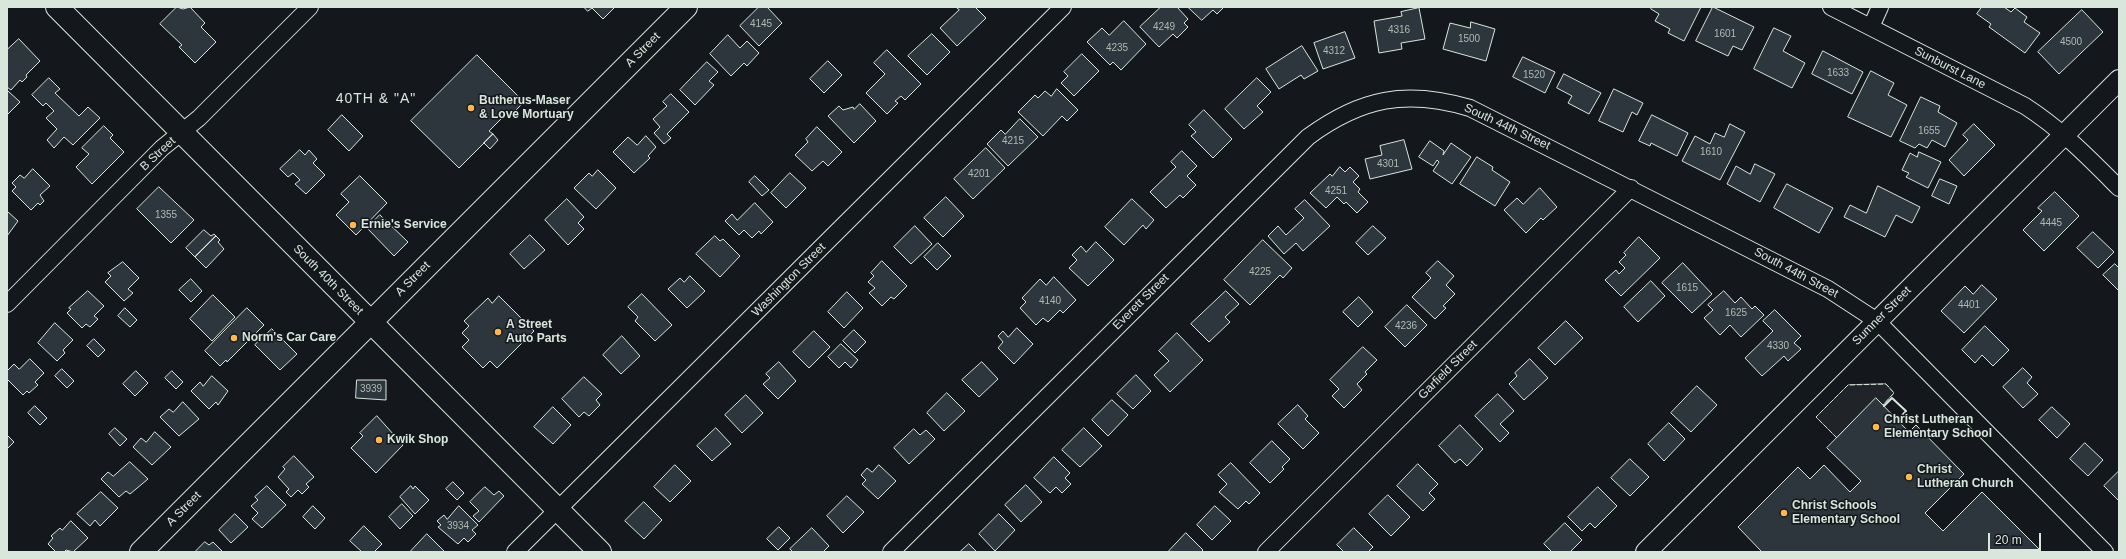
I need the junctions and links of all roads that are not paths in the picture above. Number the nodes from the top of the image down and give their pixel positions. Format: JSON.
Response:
{"nodes":[{"id":1,"x":57,"y":7,"type":"edge"},
{"id":2,"x":310,"y":7,"type":"edge"},
{"id":3,"x":686,"y":7,"type":"edge"},
{"id":4,"x":1063,"y":7,"type":"edge"},
{"id":5,"x":1830,"y":7,"type":"edge"},
{"id":6,"x":1880,"y":7,"type":"edge"},
{"id":7,"x":1871,"y":27,"type":"junction"},
{"id":8,"x":2119,"y":80,"type":"edge"},
{"id":9,"x":1418,"y":98,"type":"joint"},
{"id":10,"x":182,"y":132,"type":"junction"},
{"id":11,"x":2065,"y":134,"type":"junction"},
{"id":12,"x":1631,"y":188,"type":"junction"},
{"id":13,"x":2119,"y":188,"type":"edge"},
{"id":14,"x":7,"y":304,"type":"edge"},
{"id":15,"x":1876,"y":321,"type":"junction"},
{"id":16,"x":371,"y":322,"type":"junction"},
{"id":17,"x":558,"y":510,"type":"junction"},
{"id":18,"x":141,"y":552,"type":"edge"},
{"id":19,"x":515,"y":552,"type":"edge"},
{"id":20,"x":600,"y":552,"type":"edge"},
{"id":21,"x":891,"y":552,"type":"edge"},
{"id":22,"x":1266,"y":552,"type":"edge"},
{"id":23,"x":1646,"y":552,"type":"edge"},
{"id":24,"x":2105,"y":552,"type":"edge"}],
"edges":[{"from":1,"to":10,"type":"main road","name":"South 40th Street"},
{"from":2,"to":10,"type":"street","name":"B Street"},
{"from":3,"to":16,"type":"main road","name":"A Street"},
{"from":4,"to":17,"type":"street","name":"Washington Street"},
{"from":5,"to":7,"type":"street","name":"Sunburst Lane"},
{"from":6,"to":7,"type":"street"},
{"from":7,"to":11,"type":"street","name":"Sunburst Lane"},
{"from":8,"to":11,"type":"street","name":"Sumner Street"},
{"from":9,"to":12,"type":"street","name":"South 44th Street"},
{"from":9,"to":21,"type":"street","name":"Everett Street"},
{"from":10,"to":14,"type":"street","name":"B Street"},
{"from":10,"to":16,"type":"main road","name":"South 40th Street"},
{"from":11,"to":13,"type":"street","name":"Sunburst Lane"},
{"from":11,"to":15,"type":"street","name":"Sumner Street"},
{"from":12,"to":15,"type":"street","name":"South 44th Street"},
{"from":12,"to":22,"type":"street","name":"Garfield Street"},
{"from":15,"to":23,"type":"street","name":"Sumner Street"},
{"from":15,"to":24,"type":"street","name":"South 44th Street"},
{"from":16,"to":17,"type":"main road","name":"South 40th Street"},
{"from":16,"to":18,"type":"main road","name":"A Street"},
{"from":17,"to":19,"type":"street","name":"Washington Street"},
{"from":17,"to":20,"type":"main road","name":"South 40th Street"}]}
